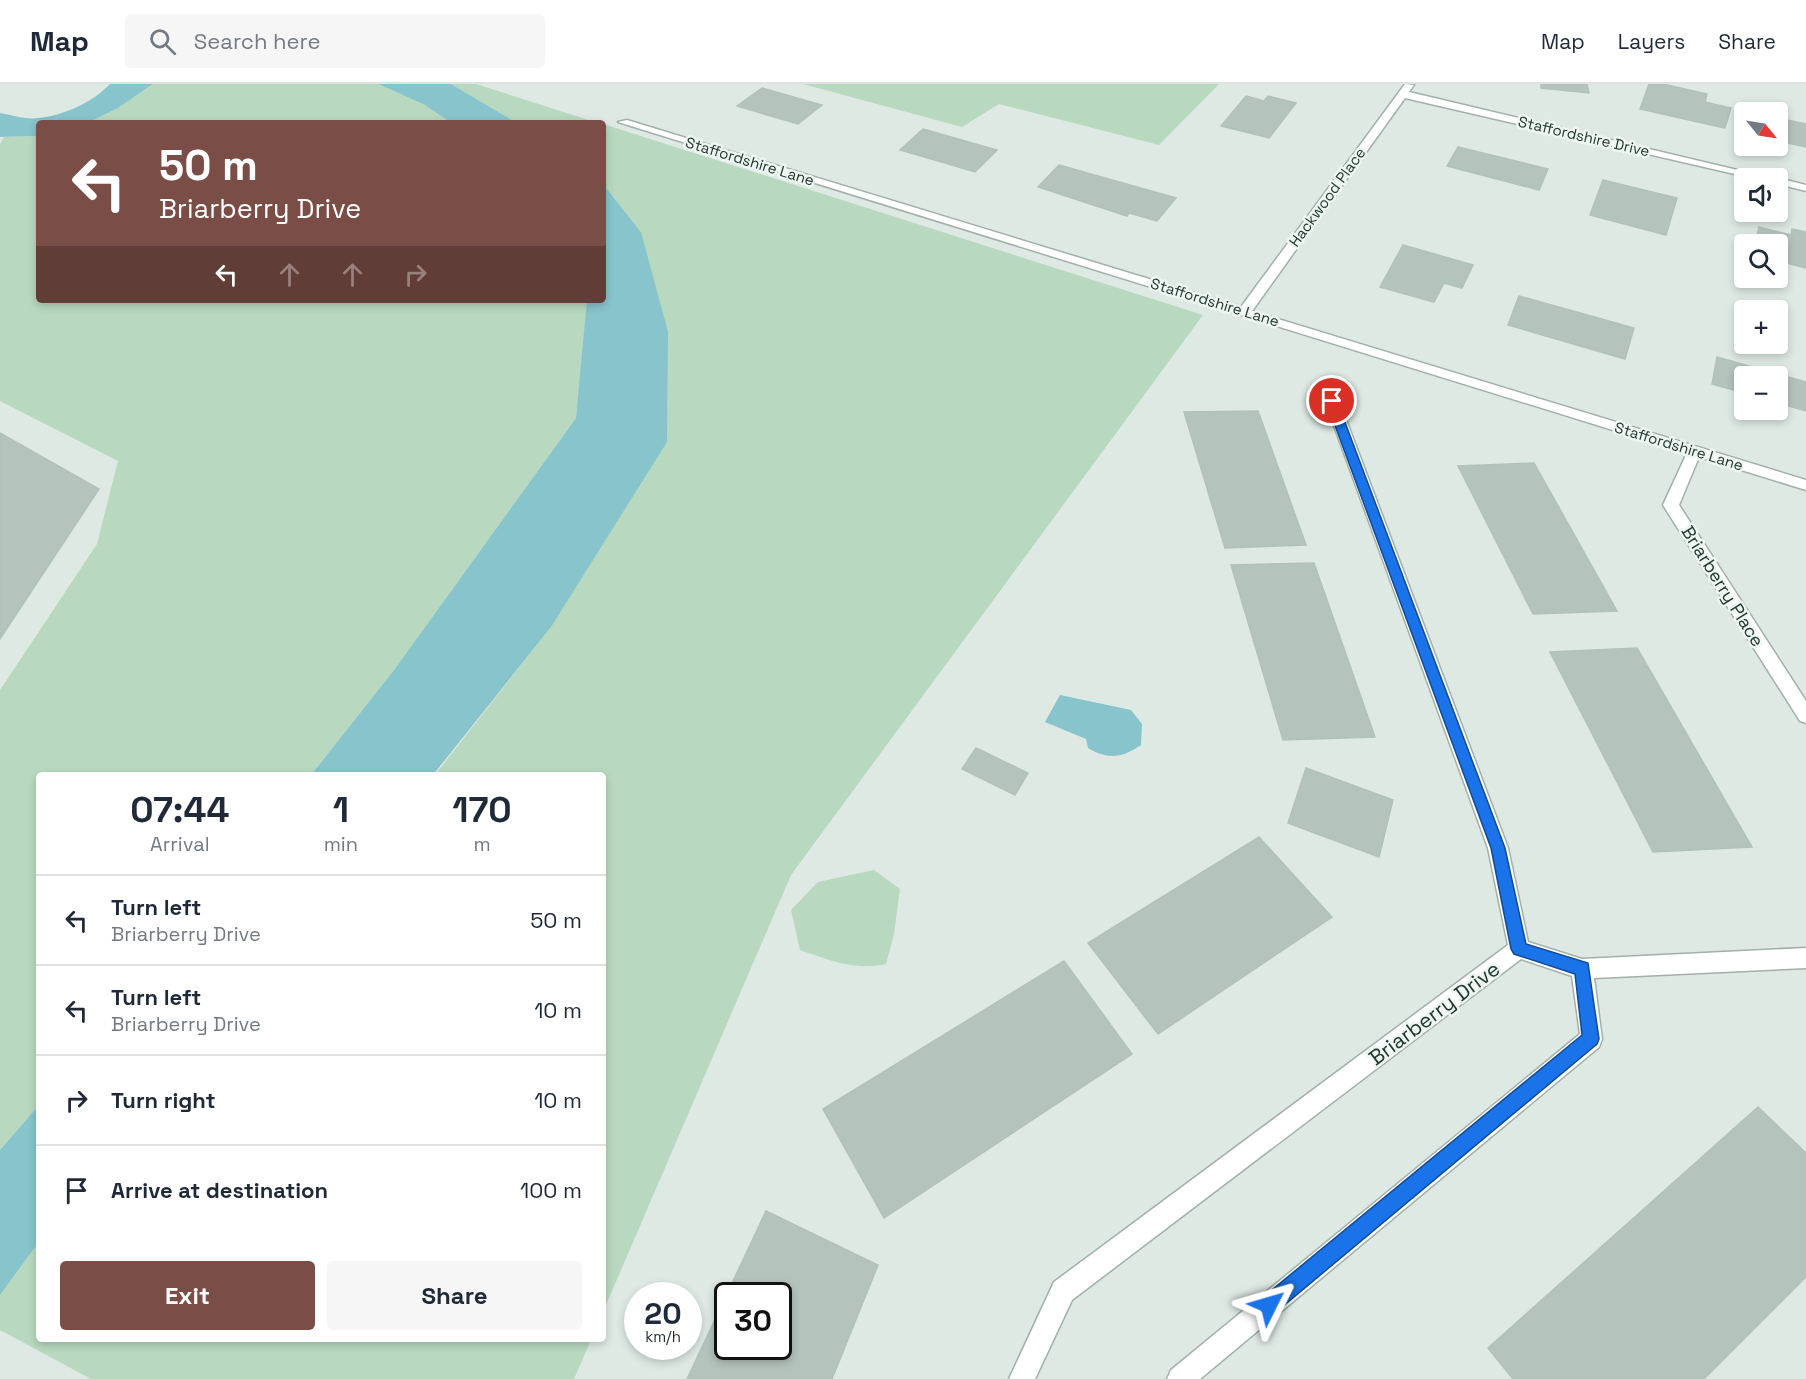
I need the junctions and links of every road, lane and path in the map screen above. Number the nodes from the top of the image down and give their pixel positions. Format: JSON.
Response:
{"nodes":[{"id":1,"x":1406,"y":89,"type":"edge"},
{"id":2,"x":623,"y":122,"type":"dead end"},
{"id":3,"x":1734,"y":170,"type":"edge"},
{"id":4,"x":1788,"y":184,"type":"edge"},
{"id":5,"x":1806,"y":188,"type":"edge"},
{"id":6,"x":1245,"y":311,"type":"junction"},
{"id":7,"x":1332,"y":401,"type":"dead end"},
{"id":8,"x":1695,"y":451,"type":"junction"},
{"id":9,"x":1806,"y":485,"type":"edge"},
{"id":10,"x":1806,"y":717,"type":"edge"},
{"id":11,"x":1519,"y":949,"type":"junction"},
{"id":12,"x":1806,"y":958,"type":"edge"},
{"id":13,"x":1582,"y":969,"type":"junction"},
{"id":14,"x":1022,"y":1379,"type":"edge"},
{"id":15,"x":1179,"y":1379,"type":"edge"}],
"edges":[{"from":1,"to":3,"type":"street","name":"Staffordshire Drive"},
{"from":1,"to":6,"type":"street","name":"Hackwood Place"},
{"from":2,"to":6,"type":"street","name":"Staffordshire Lane"},
{"from":4,"to":5,"type":"street"},
{"from":6,"to":8,"type":"street","name":"Staffordshire Lane"},
{"from":7,"to":11,"type":"street"},
{"from":8,"to":9,"type":"street","name":"Staffordshire Lane"},
{"from":8,"to":10,"type":"street","name":"Briarberry Place"},
{"from":11,"to":13,"type":"street"},
{"from":11,"to":14,"type":"street","name":"Briarberry Drive"},
{"from":12,"to":13,"type":"street"},
{"from":13,"to":15,"type":"street"}]}
